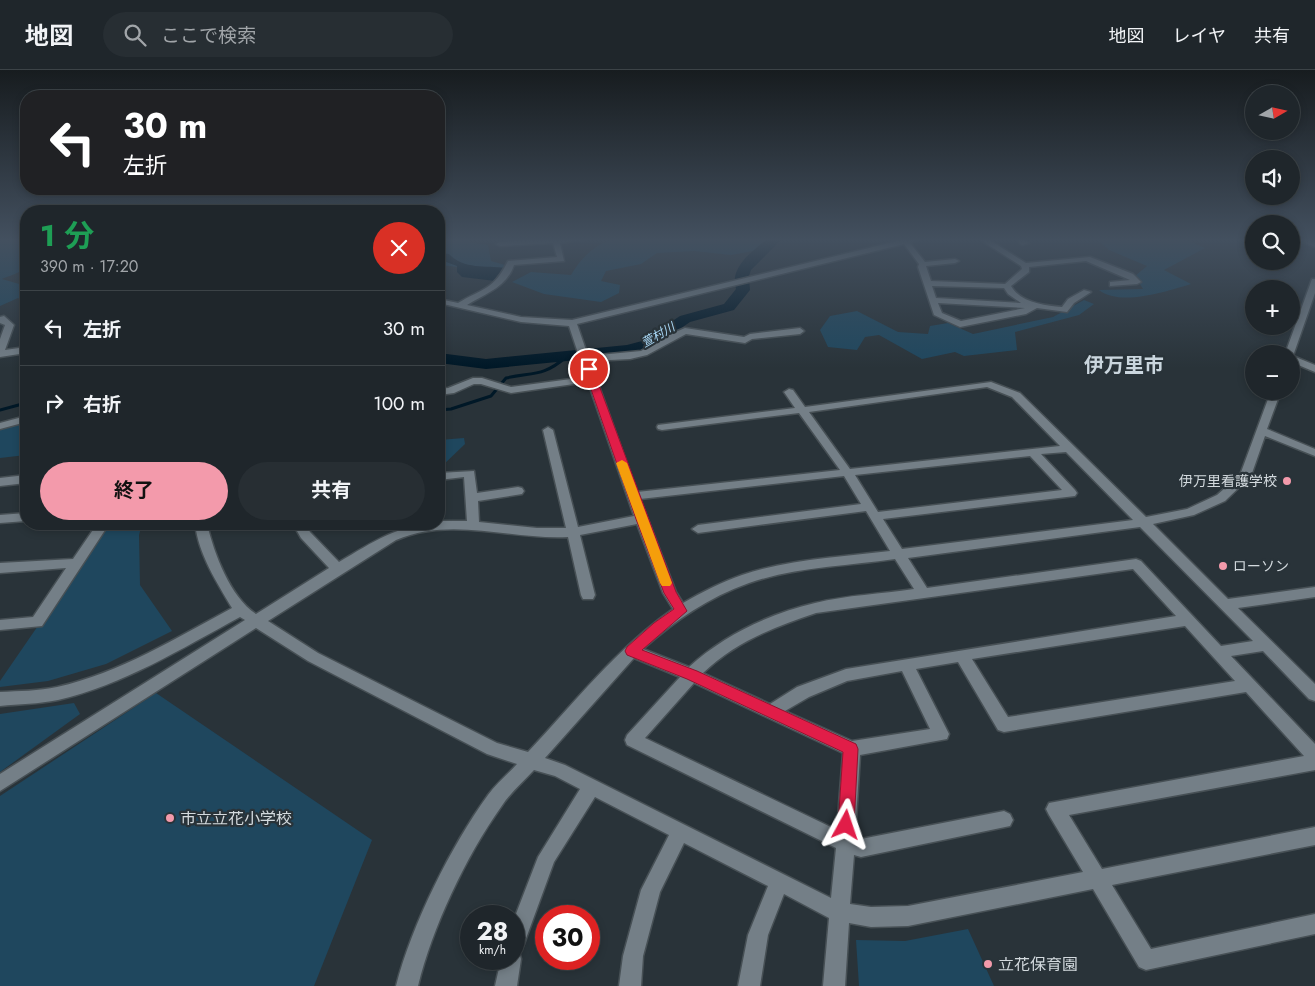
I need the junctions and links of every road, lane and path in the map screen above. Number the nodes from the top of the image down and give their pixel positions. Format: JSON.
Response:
{"nodes":[{"id":1,"x":1315,"y":281,"type":"edge"},
{"id":2,"x":499,"y":282,"type":"edge"},
{"id":3,"x":742,"y":282,"type":"edge"},
{"id":4,"x":928,"y":282,"type":"joint"},
{"id":5,"x":1012,"y":282,"type":"edge"},
{"id":6,"x":1137,"y":282,"type":"edge"},
{"id":7,"x":1113,"y":284,"type":"dead end"},
{"id":8,"x":1007,"y":286,"type":"junction"},
{"id":9,"x":1088,"y":292,"type":"dead end"},
{"id":10,"x":934,"y":300,"type":"junction"},
{"id":11,"x":445,"y":302,"type":"edge"},
{"id":12,"x":459,"y":306,"type":"junction"},
{"id":13,"x":1034,"y":306,"type":"junction"},
{"id":14,"x":0,"y":320,"type":"edge"},
{"id":15,"x":572,"y":323,"type":"junction"},
{"id":16,"x":800,"y":332,"type":"dead end"},
{"id":17,"x":1293,"y":345,"type":"edge"},
{"id":18,"x":20,"y":351,"type":"edge"},
{"id":19,"x":0,"y":353,"type":"edge"},
{"id":20,"x":583,"y":354,"type":"junction"},
{"id":21,"x":1300,"y":362,"type":"edge"},
{"id":22,"x":1315,"y":369,"type":"edge"},
{"id":23,"x":592,"y":379,"type":"junction"},
{"id":24,"x":445,"y":391,"type":"edge"},
{"id":25,"x":788,"y":392,"type":"dead end"},
{"id":26,"x":1273,"y":400,"type":"edge"},
{"id":27,"x":802,"y":410,"type":"junction"},
{"id":28,"x":20,"y":421,"type":"edge"},
{"id":29,"x":0,"y":426,"type":"edge"},
{"id":30,"x":662,"y":427,"type":"dead end"},
{"id":31,"x":548,"y":430,"type":"dead end"},
{"id":32,"x":1262,"y":430,"type":"junction"},
{"id":33,"x":1070,"y":448,"type":"junction"},
{"id":34,"x":1033,"y":452,"type":"junction"},
{"id":35,"x":1315,"y":452,"type":"edge"},
{"id":36,"x":847,"y":472,"type":"junction"},
{"id":37,"x":445,"y":475,"type":"edge"},
{"id":38,"x":20,"y":480,"type":"edge"},
{"id":39,"x":0,"y":482,"type":"edge"},
{"id":40,"x":518,"y":491,"type":"dead end"},
{"id":41,"x":633,"y":496,"type":"junction"},
{"id":42,"x":471,"y":498,"type":"junction"},
{"id":43,"x":872,"y":512,"type":"junction"},
{"id":44,"x":20,"y":517,"type":"edge"},
{"id":45,"x":0,"y":519,"type":"edge"},
{"id":46,"x":642,"y":519,"type":"junction"},
{"id":47,"x":1144,"y":522,"type":"junction"},
{"id":48,"x":473,"y":524,"type":"junction"},
{"id":49,"x":445,"y":525,"type":"edge"},
{"id":50,"x":698,"y":529,"type":"dead end"},
{"id":51,"x":99,"y":530,"type":"edge"},
{"id":52,"x":202,"y":530,"type":"edge"},
{"id":53,"x":302,"y":530,"type":"edge"},
{"id":54,"x":402,"y":530,"type":"edge"},
{"id":55,"x":573,"y":532,"type":"junction"},
{"id":56,"x":899,"y":554,"type":"junction"},
{"id":57,"x":76,"y":563,"type":"junction"},
{"id":58,"x":0,"y":568,"type":"edge"},
{"id":59,"x":338,"y":569,"type":"junction"},
{"id":60,"x":923,"y":592,"type":"junction"},
{"id":61,"x":1315,"y":592,"type":"edge"},
{"id":62,"x":588,"y":595,"type":"dead end"},
{"id":63,"x":1226,"y":604,"type":"junction"},
{"id":64,"x":240,"y":610,"type":"junction"},
{"id":65,"x":681,"y":611,"type":"junction"},
{"id":66,"x":1188,"y":620,"type":"junction"},
{"id":67,"x":257,"y":622,"type":"junction"},
{"id":68,"x":0,"y":625,"type":"edge"},
{"id":69,"x":1266,"y":645,"type":"junction"},
{"id":70,"x":632,"y":651,"type":"junction"},
{"id":71,"x":1219,"y":652,"type":"junction"},
{"id":72,"x":962,"y":655,"type":"junction"},
{"id":73,"x":906,"y":665,"type":"junction"},
{"id":74,"x":692,"y":675,"type":"junction"},
{"id":75,"x":1249,"y":685,"type":"junction"},
{"id":76,"x":1315,"y":694,"type":"edge"},
{"id":77,"x":0,"y":699,"type":"edge"},
{"id":78,"x":771,"y":711,"type":"junction"},
{"id":79,"x":851,"y":749,"type":"junction"},
{"id":80,"x":1315,"y":756,"type":"edge"},
{"id":81,"x":530,"y":761,"type":"junction"},
{"id":82,"x":1315,"y":762,"type":"edge"},
{"id":83,"x":0,"y":783,"type":"edge"},
{"id":84,"x":591,"y":787,"type":"junction"},
{"id":85,"x":1004,"y":820,"type":"dead end"},
{"id":86,"x":680,"y":832,"type":"junction"},
{"id":87,"x":1315,"y":836,"type":"edge"},
{"id":88,"x":844,"y":842,"type":"junction"},
{"id":89,"x":1097,"y":879,"type":"junction"},
{"id":90,"x":779,"y":882,"type":"junction"},
{"id":91,"x":839,"y":912,"type":"junction"},
{"id":92,"x":525,"y":915,"type":"edge"},
{"id":93,"x":1315,"y":924,"type":"edge"},
{"id":94,"x":509,"y":970,"type":"edge"},
{"id":95,"x":407,"y":986,"type":"edge"},
{"id":96,"x":506,"y":986,"type":"edge"},
{"id":97,"x":630,"y":986,"type":"edge"},
{"id":98,"x":749,"y":986,"type":"edge"},
{"id":99,"x":834,"y":986,"type":"edge"}],
"edges":[{"from":1,"to":17,"type":"street"},
{"from":2,"to":12,"type":"street"},
{"from":3,"to":15,"type":"street"},
{"from":4,"to":8,"type":"street"},
{"from":4,"to":10,"type":"street"},
{"from":5,"to":8,"type":"street"},
{"from":6,"to":7,"type":"street"},
{"from":8,"to":13,"type":"street"},
{"from":9,"to":13,"type":"street"},
{"from":10,"to":13,"type":"street"},
{"from":10,"to":13,"type":"street"},
{"from":11,"to":12,"type":"street"},
{"from":12,"to":15,"type":"street"},
{"from":14,"to":19,"type":"street"},
{"from":15,"to":20,"type":"street"},
{"from":16,"to":20,"type":"street"},
{"from":18,"to":19,"type":"street"},
{"from":20,"to":23,"type":"street"},
{"from":21,"to":22,"type":"street"},
{"from":23,"to":24,"type":"street"},
{"from":23,"to":41,"type":"street"},
{"from":25,"to":27,"type":"street"},
{"from":26,"to":32,"type":"street"},
{"from":27,"to":30,"type":"street"},
{"from":27,"to":33,"type":"street"},
{"from":27,"to":36,"type":"street"},
{"from":28,"to":29,"type":"street"},
{"from":31,"to":55,"type":"street"},
{"from":32,"to":35,"type":"street"},
{"from":32,"to":47,"type":"street"},
{"from":33,"to":34,"type":"street"},
{"from":33,"to":47,"type":"street"},
{"from":34,"to":36,"type":"street"},
{"from":34,"to":43,"type":"street"},
{"from":36,"to":41,"type":"street"},
{"from":36,"to":43,"type":"street"},
{"from":37,"to":42,"type":"street"},
{"from":38,"to":39,"type":"street"},
{"from":40,"to":42,"type":"street"},
{"from":41,"to":46,"type":"street"},
{"from":42,"to":48,"type":"street"},
{"from":43,"to":50,"type":"street"},
{"from":43,"to":56,"type":"street"},
{"from":44,"to":45,"type":"street"},
{"from":46,"to":55,"type":"street"},
{"from":46,"to":65,"type":"street"},
{"from":47,"to":56,"type":"street"},
{"from":47,"to":63,"type":"street"},
{"from":48,"to":49,"type":"street"},
{"from":48,"to":55,"type":"street"},
{"from":51,"to":57,"type":"street"},
{"from":52,"to":64,"type":"street"},
{"from":53,"to":59,"type":"street"},
{"from":54,"to":59,"type":"street"},
{"from":55,"to":62,"type":"street"},
{"from":56,"to":60,"type":"street"},
{"from":56,"to":65,"type":"street"},
{"from":57,"to":58,"type":"street"},
{"from":57,"to":68,"type":"street"},
{"from":59,"to":67,"type":"street"},
{"from":60,"to":66,"type":"street"},
{"from":60,"to":74,"type":"street"},
{"from":61,"to":63,"type":"street"},
{"from":63,"to":69,"type":"street"},
{"from":64,"to":67,"type":"street"},
{"from":64,"to":77,"type":"street"},
{"from":65,"to":70,"type":"street"},
{"from":66,"to":71,"type":"street"},
{"from":66,"to":72,"type":"street"},
{"from":67,"to":81,"type":"street"},
{"from":67,"to":83,"type":"street"},
{"from":69,"to":71,"type":"street"},
{"from":69,"to":76,"type":"street"},
{"from":70,"to":74,"type":"street"},
{"from":70,"to":81,"type":"street"},
{"from":71,"to":75,"type":"street"},
{"from":72,"to":73,"type":"street"},
{"from":72,"to":75,"type":"street"},
{"from":73,"to":78,"type":"street"},
{"from":73,"to":79,"type":"street"},
{"from":74,"to":78,"type":"street"},
{"from":74,"to":88,"type":"street"},
{"from":75,"to":80,"type":"street"},
{"from":78,"to":79,"type":"street"},
{"from":79,"to":88,"type":"street"},
{"from":81,"to":84,"type":"street"},
{"from":81,"to":95,"type":"street"},
{"from":82,"to":89,"type":"street"},
{"from":84,"to":86,"type":"street"},
{"from":84,"to":92,"type":"street"},
{"from":85,"to":88,"type":"street"},
{"from":86,"to":90,"type":"street"},
{"from":86,"to":97,"type":"street"},
{"from":87,"to":89,"type":"street"},
{"from":88,"to":91,"type":"street"},
{"from":89,"to":91,"type":"street"},
{"from":89,"to":93,"type":"street"},
{"from":90,"to":91,"type":"street"},
{"from":90,"to":98,"type":"street"},
{"from":91,"to":99,"type":"street"},
{"from":94,"to":96,"type":"street"}]}
